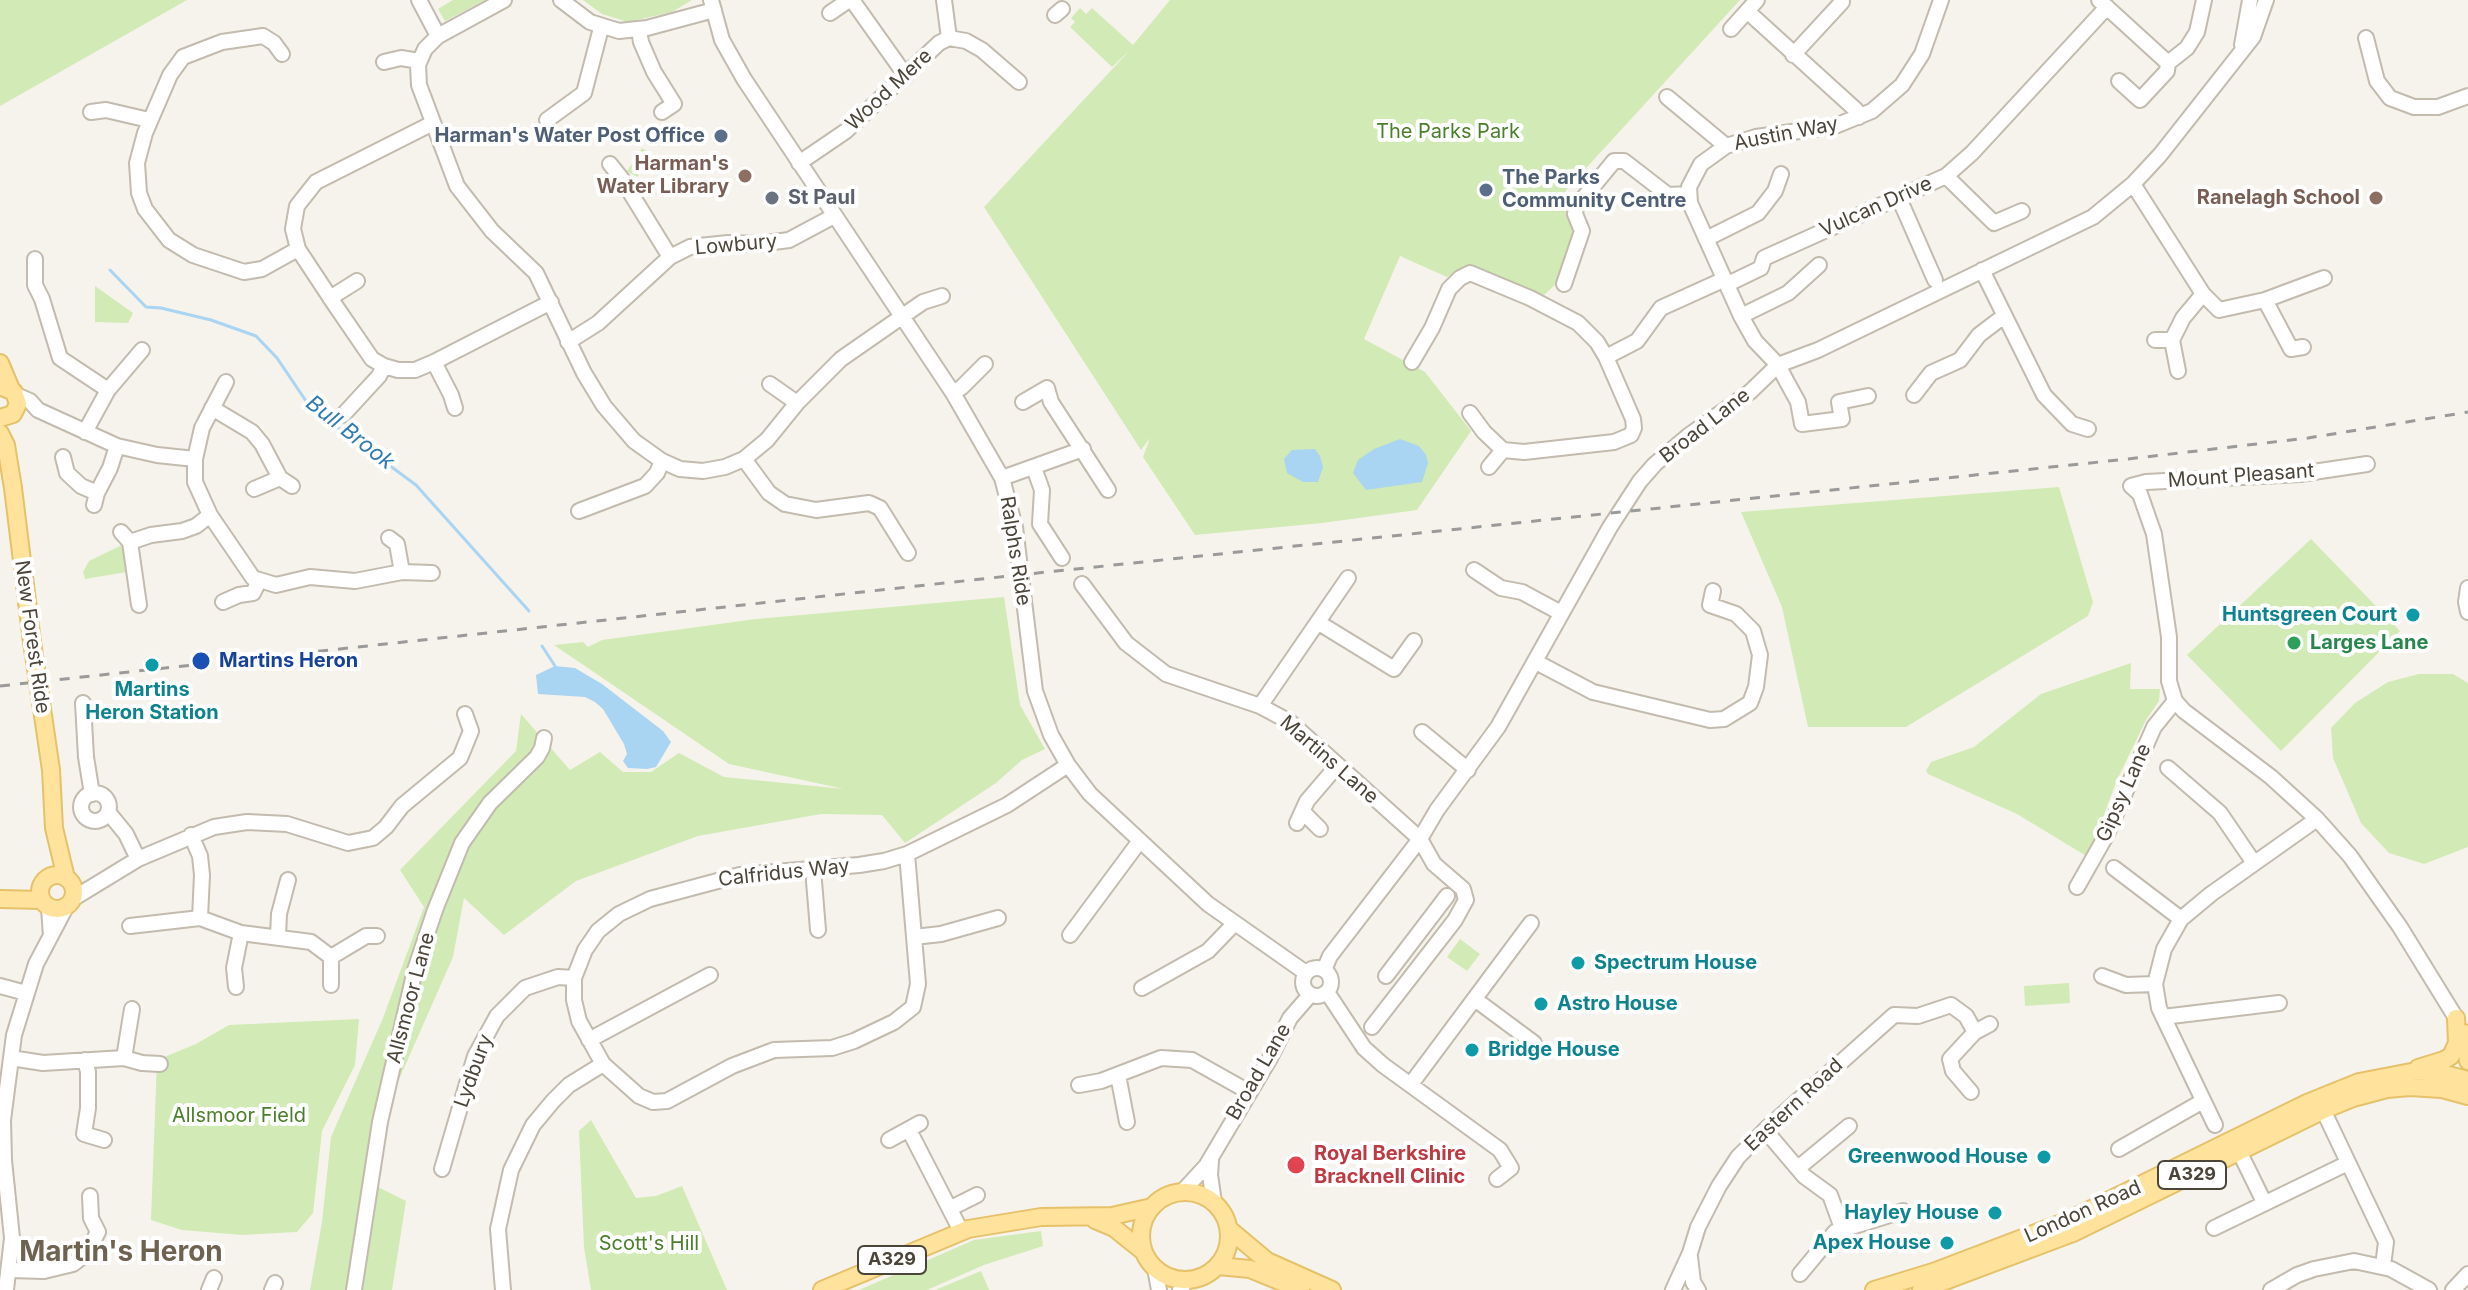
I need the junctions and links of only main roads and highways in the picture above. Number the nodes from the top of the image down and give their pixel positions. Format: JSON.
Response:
{"nodes":[{"id":1,"x":0,"y":363,"type":"edge"},
{"id":2,"x":9,"y":390,"type":"edge"},
{"id":3,"x":9,"y":415,"type":"edge"},
{"id":4,"x":3,"y":439,"type":"edge"},
{"id":5,"x":0,"y":898,"type":"edge"},
{"id":6,"x":2468,"y":1061,"type":"edge"},
{"id":7,"x":2405,"y":1072,"type":"junction"},
{"id":8,"x":2468,"y":1080,"type":"edge"},
{"id":9,"x":2468,"y":1096,"type":"edge"},
{"id":10,"x":1152,"y":1207,"type":"junction"},
{"id":11,"x":1083,"y":1217,"type":"junction"},
{"id":12,"x":1230,"y":1230,"type":"junction"},
{"id":13,"x":1144,"y":1252,"type":"junction"},
{"id":14,"x":1218,"y":1266,"type":"junction"},
{"id":15,"x":1184,"y":1285,"type":"edge"},
{"id":16,"x":822,"y":1290,"type":"edge"},
{"id":17,"x":1301,"y":1290,"type":"edge"},
{"id":18,"x":1332,"y":1290,"type":"edge"},
{"id":19,"x":1874,"y":1290,"type":"edge"},
{"id":20,"x":1921,"y":1290,"type":"edge"}],
"edges":[{"from":1,"to":2,"type":"main road","name":"New Forest Ride"},
{"from":2,"to":3,"type":"main road","name":"New Forest Ride"},
{"from":3,"to":4,"type":"main road","name":"New Forest Ride"},
{"from":4,"to":5,"type":"main road","name":"New Forest Ride","bridge":true},
{"from":6,"to":7,"type":"main road"},
{"from":7,"to":8,"type":"main road","name":"London Road","number":"A329"},
{"from":7,"to":19,"type":"main road","name":"London Road","number":"A329"},
{"from":9,"to":20,"type":"main road","name":"London Road","number":"A329"},
{"from":10,"to":11,"type":"main road","number":"A329"},
{"from":10,"to":12,"type":"main road","number":"A329"},
{"from":10,"to":13,"type":"main road"},
{"from":11,"to":13,"type":"main road","number":"A329"},
{"from":11,"to":16,"type":"main road","number":"A329"},
{"from":12,"to":14,"type":"main road"},
{"from":12,"to":18,"type":"main road"},
{"from":13,"to":15,"type":"main road","number":"A329"},
{"from":14,"to":15,"type":"main road"},
{"from":14,"to":17,"type":"main road"}]}
